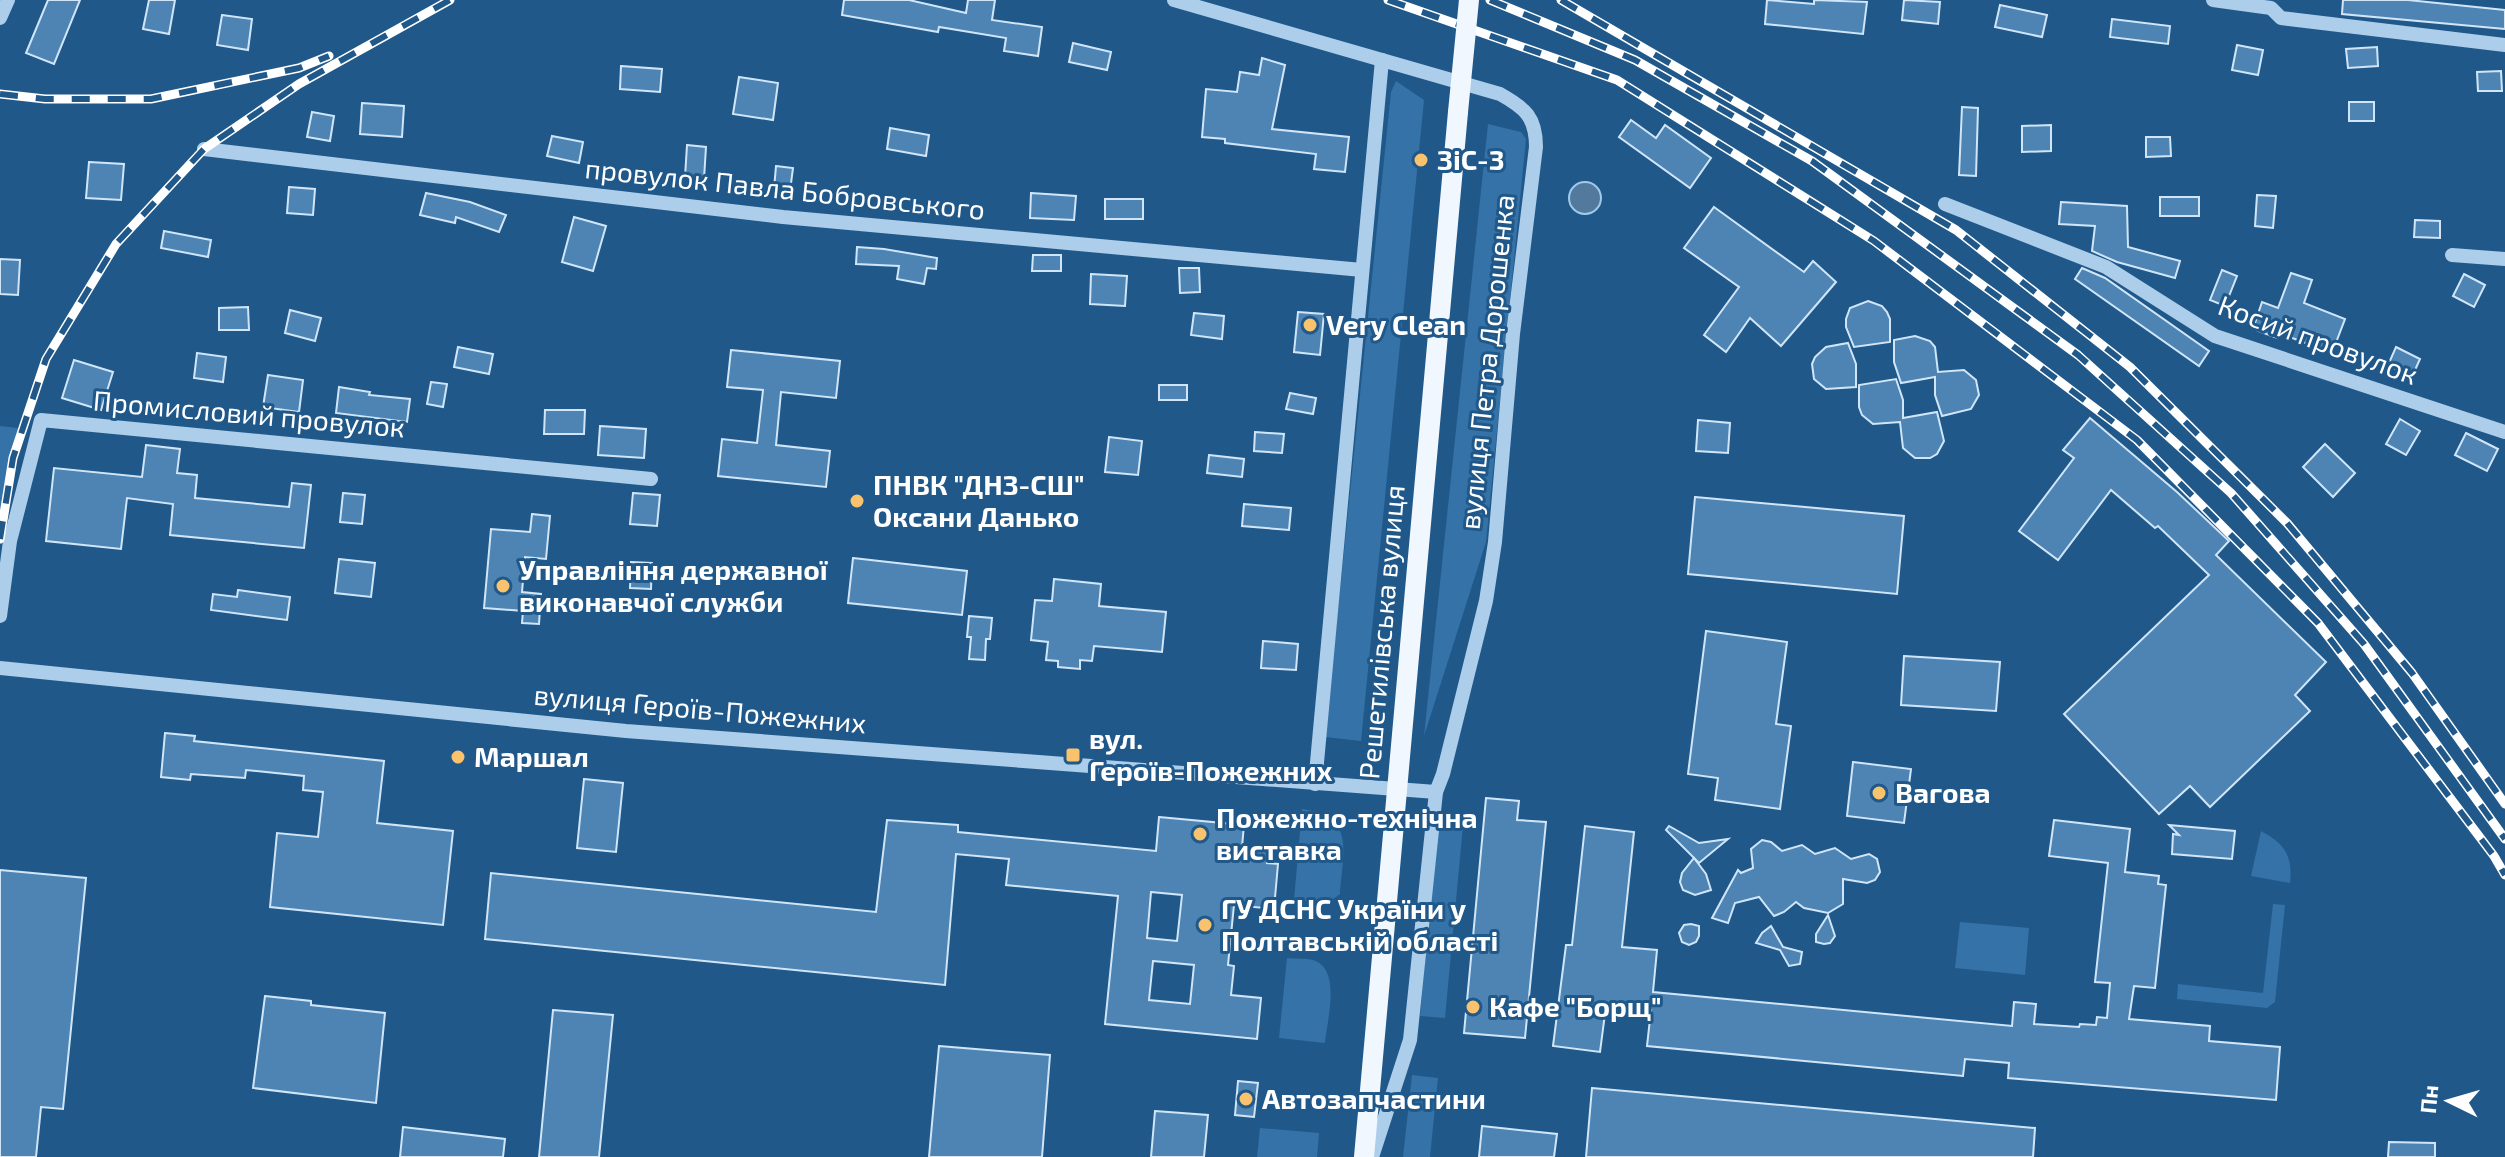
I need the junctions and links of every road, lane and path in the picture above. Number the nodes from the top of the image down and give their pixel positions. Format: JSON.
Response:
{"nodes":[{"id":1,"x":8,"y":0,"type":"edge"},
{"id":2,"x":1174,"y":0,"type":"edge"},
{"id":3,"x":1469,"y":0,"type":"edge"},
{"id":4,"x":2213,"y":0,"type":"edge"},
{"id":5,"x":2271,"y":4,"type":"edge"},
{"id":6,"x":0,"y":18,"type":"edge"},
{"id":7,"x":2505,"y":45,"type":"edge"},
{"id":8,"x":1382,"y":60,"type":"junction"},
{"id":9,"x":204,"y":149,"type":"dead end"},
{"id":10,"x":1945,"y":204,"type":"dead end"},
{"id":11,"x":2452,"y":255,"type":"dead end"},
{"id":12,"x":2505,"y":259,"type":"edge"},
{"id":13,"x":1362,"y":270,"type":"junction"},
{"id":14,"x":2505,"y":432,"type":"edge"},
{"id":15,"x":651,"y":479,"type":"dead end"},
{"id":16,"x":0,"y":616,"type":"edge"},
{"id":17,"x":0,"y":668,"type":"edge"},
{"id":18,"x":1315,"y":784,"type":"junction"},
{"id":19,"x":1396,"y":790,"type":"junction"},
{"id":20,"x":1436,"y":792,"type":"junction"},
{"id":21,"x":1364,"y":1157,"type":"edge"},
{"id":22,"x":1372,"y":1157,"type":"edge"}],
"edges":[{"from":1,"to":6,"type":"street"},
{"from":2,"to":8,"type":"street","name":"вулиця Петра Дорошенка"},
{"from":3,"to":19,"type":"main road","name":"Решетилівська вулиця","bridge":true},
{"from":4,"to":5,"type":"street"},
{"from":5,"to":7,"type":"street"},
{"from":8,"to":13,"type":"street"},
{"from":8,"to":20,"type":"street","name":"вулиця Петра Дорошенка"},
{"from":9,"to":13,"type":"street","name":"провулок Павла Бобровського"},
{"from":10,"to":14,"type":"street","name":"Косий провулок"},
{"from":11,"to":12,"type":"street"},
{"from":13,"to":18,"type":"street"},
{"from":15,"to":16,"type":"street","name":"Промисловий провулок"},
{"from":17,"to":18,"type":"street","name":"вулиця Героїв-Пожежних"},
{"from":18,"to":19,"type":"street","name":"вулиця Героїв-Пожежних"},
{"from":19,"to":20,"type":"street","name":"вулиця Героїв-Пожежних"},
{"from":19,"to":21,"type":"main road","name":"Решетилівська вулиця"},
{"from":20,"to":22,"type":"street"}]}
